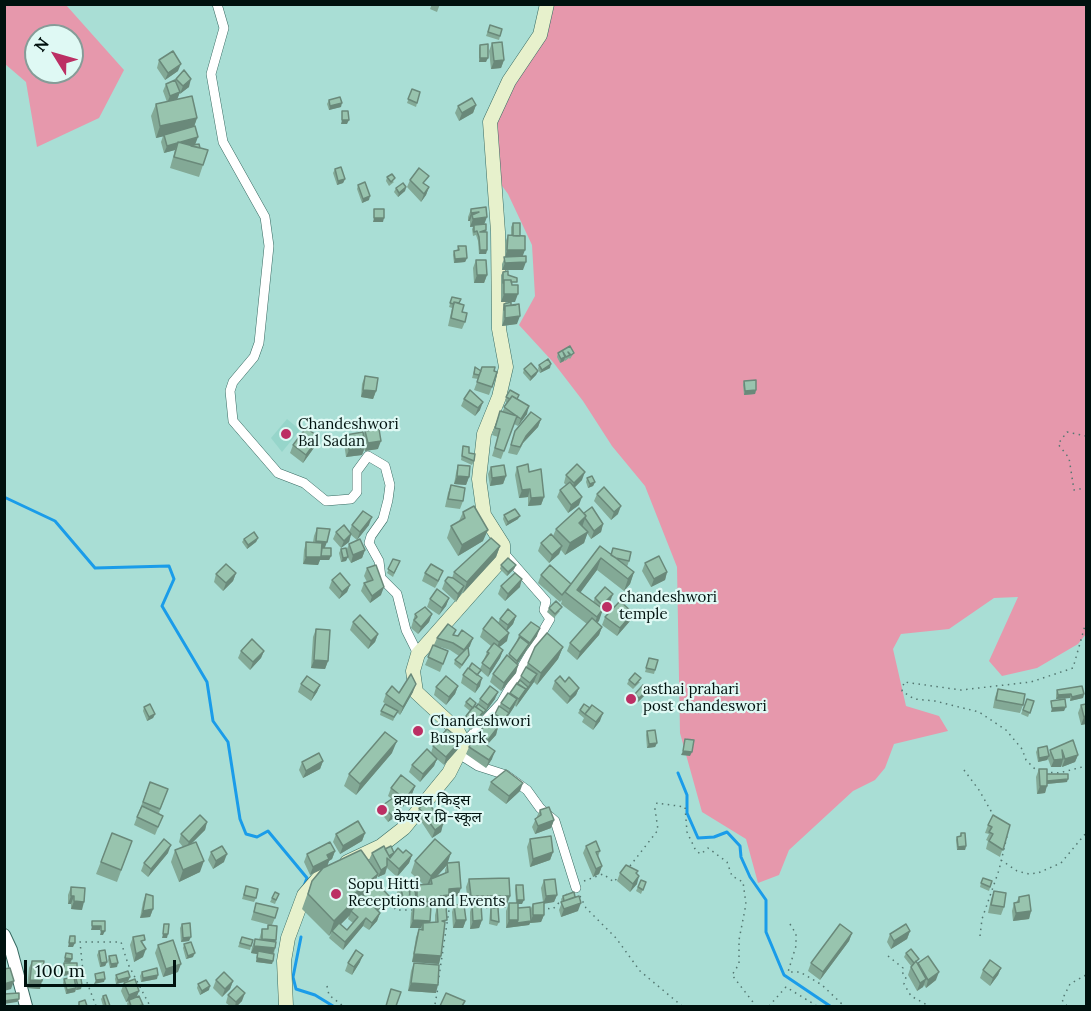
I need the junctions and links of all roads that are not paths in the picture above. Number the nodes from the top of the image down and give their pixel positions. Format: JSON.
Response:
{"nodes":[{"id":1,"x":217,"y":4,"type":"edge"},
{"id":2,"x":547,"y":4,"type":"edge"},
{"id":3,"x":503,"y":552,"type":"junction"},
{"id":4,"x":418,"y":654,"type":"junction"},
{"id":5,"x":462,"y":749,"type":"junction"},
{"id":6,"x":576,"y":888,"type":"road end"},
{"id":7,"x":4,"y":935,"type":"edge"},
{"id":8,"x":26,"y":1006,"type":"edge"},
{"id":9,"x":286,"y":1006,"type":"edge"}],
"edges":[{"from":1,"to":4,"type":"street"},
{"from":2,"to":3,"type":"main road"},
{"from":3,"to":4,"type":"main road"},
{"from":3,"to":5,"type":"street"},
{"from":4,"to":5,"type":"main road"},
{"from":5,"to":6,"type":"street"},
{"from":5,"to":9,"type":"main road"},
{"from":7,"to":8,"type":"street"}]}
